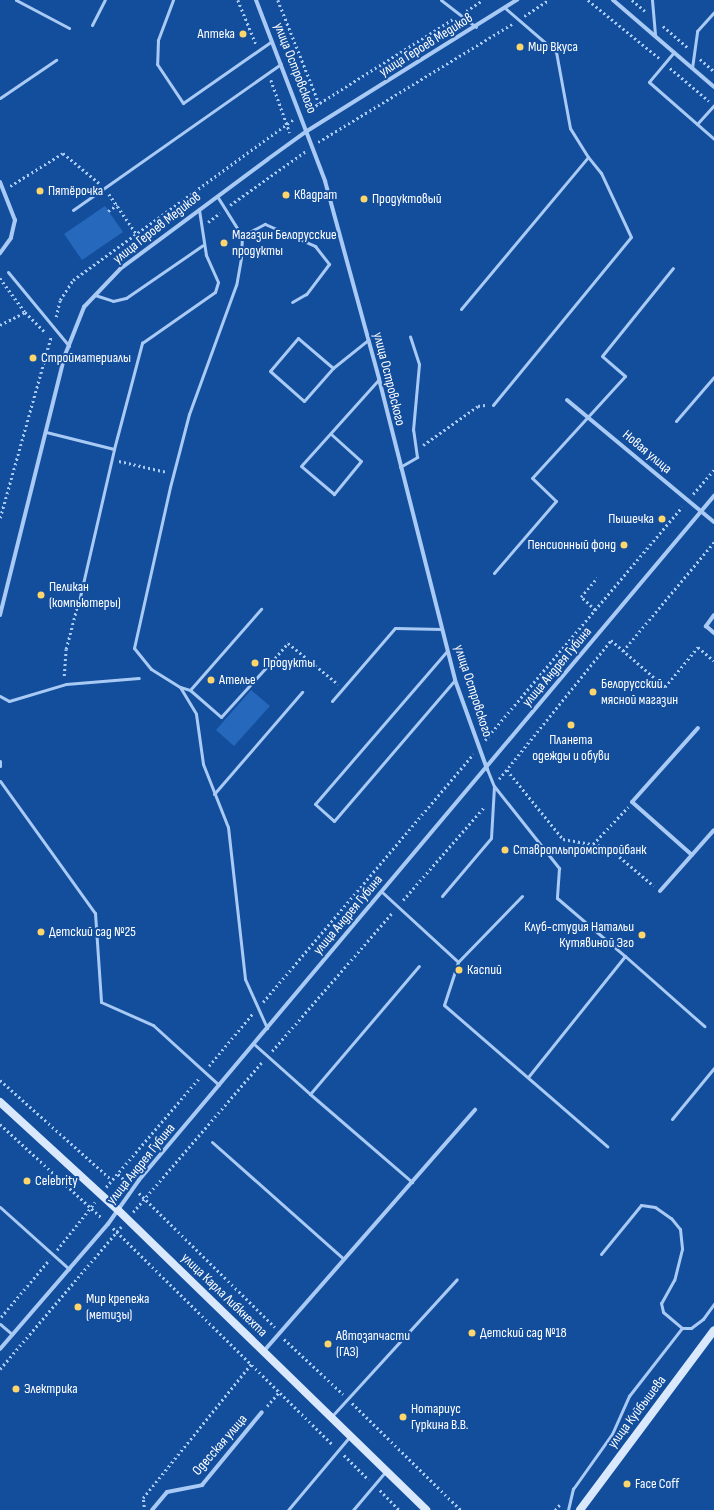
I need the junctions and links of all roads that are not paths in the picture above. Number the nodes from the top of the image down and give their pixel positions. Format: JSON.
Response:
{"nodes":[{"id":1,"x":16,"y":0,"type":"edge"},
{"id":2,"x":105,"y":0,"type":"edge"},
{"id":3,"x":173,"y":0,"type":"edge"},
{"id":4,"x":256,"y":0,"type":"edge"},
{"id":5,"x":441,"y":0,"type":"edge"},
{"id":6,"x":518,"y":0,"type":"edge"},
{"id":7,"x":614,"y":0,"type":"edge"},
{"id":8,"x":652,"y":0,"type":"edge"},
{"id":9,"x":505,"y":8,"type":"junction"},
{"id":10,"x":714,"y":12,"type":"edge"},
{"id":11,"x":92,"y":25,"type":"dead end"},
{"id":12,"x":476,"y":27,"type":"junction"},
{"id":13,"x":69,"y":28,"type":"dead end"},
{"id":14,"x":655,"y":36,"type":"junction"},
{"id":15,"x":273,"y":40,"type":"junction"},
{"id":16,"x":674,"y":52,"type":"junction"},
{"id":17,"x":56,"y":60,"type":"dead end"},
{"id":18,"x":282,"y":63,"type":"junction"},
{"id":19,"x":692,"y":68,"type":"junction"},
{"id":20,"x":714,"y":87,"type":"edge"},
{"id":21,"x":0,"y":98,"type":"edge"},
{"id":22,"x":714,"y":105,"type":"edge"},
{"id":23,"x":697,"y":124,"type":"junction"},
{"id":24,"x":307,"y":131,"type":"junction"},
{"id":25,"x":714,"y":139,"type":"edge"},
{"id":26,"x":588,"y":157,"type":"junction"},
{"id":27,"x":0,"y":182,"type":"edge"},
{"id":28,"x":217,"y":196,"type":"junction"},
{"id":29,"x":73,"y":210,"type":"dead end"},
{"id":30,"x":199,"y":210,"type":"junction"},
{"id":31,"x":242,"y":236,"type":"junction"},
{"id":32,"x":203,"y":245,"type":"junction"},
{"id":33,"x":0,"y":254,"type":"edge"},
{"id":34,"x":673,"y":268,"type":"dead end"},
{"id":35,"x":8,"y":272,"type":"dead end"},
{"id":36,"x":95,"y":295,"type":"junction"},
{"id":37,"x":292,"y":302,"type":"dead end"},
{"id":38,"x":461,"y":309,"type":"dead end"},
{"id":39,"x":410,"y":336,"type":"dead end"},
{"id":40,"x":368,"y":340,"type":"junction"},
{"id":41,"x":69,"y":346,"type":"junction"},
{"id":42,"x":333,"y":368,"type":"junction"},
{"id":43,"x":714,"y":377,"type":"edge"},
{"id":44,"x":379,"y":379,"type":"junction"},
{"id":45,"x":567,"y":400,"type":"dead end"},
{"id":46,"x":492,"y":405,"type":"road end"},
{"id":47,"x":589,"y":418,"type":"junction"},
{"id":48,"x":676,"y":421,"type":"dead end"},
{"id":49,"x":46,"y":432,"type":"junction"},
{"id":50,"x":331,"y":434,"type":"junction"},
{"id":51,"x":114,"y":449,"type":"junction"},
{"id":52,"x":400,"y":467,"type":"junction"},
{"id":53,"x":714,"y":496,"type":"edge"},
{"id":54,"x":701,"y":511,"type":"junction"},
{"id":55,"x":714,"y":522,"type":"edge"},
{"id":56,"x":494,"y":573,"type":"dead end"},
{"id":57,"x":79,"y":601,"type":"road end"},
{"id":58,"x":261,"y":609,"type":"dead end"},
{"id":59,"x":0,"y":614,"type":"edge"},
{"id":60,"x":714,"y":616,"type":"edge"},
{"id":61,"x":442,"y":629,"type":"junction"},
{"id":62,"x":714,"y":633,"type":"edge"},
{"id":63,"x":447,"y":651,"type":"junction"},
{"id":64,"x":270,"y":662,"type":"road end"},
{"id":65,"x":139,"y":678,"type":"dead end"},
{"id":66,"x":455,"y":680,"type":"junction"},
{"id":67,"x":180,"y":687,"type":"junction"},
{"id":68,"x":190,"y":690,"type":"junction"},
{"id":69,"x":302,"y":692,"type":"dead end"},
{"id":70,"x":0,"y":696,"type":"edge"},
{"id":71,"x":332,"y":701,"type":"dead end"},
{"id":72,"x":698,"y":728,"type":"dead end"},
{"id":73,"x":0,"y":762,"type":"edge"},
{"id":74,"x":0,"y":766,"type":"edge"},
{"id":75,"x":487,"y":769,"type":"junction"},
{"id":76,"x":0,"y":781,"type":"edge"},
{"id":77,"x":494,"y":786,"type":"junction"},
{"id":78,"x":214,"y":794,"type":"junction"},
{"id":79,"x":714,"y":830,"type":"edge"},
{"id":80,"x":692,"y":855,"type":"junction"},
{"id":81,"x":660,"y":891,"type":"road end"},
{"id":82,"x":382,"y":892,"type":"junction"},
{"id":83,"x":442,"y":896,"type":"dead end"},
{"id":84,"x":522,"y":896,"type":"dead end"},
{"id":85,"x":625,"y":956,"type":"junction"},
{"id":86,"x":458,"y":962,"type":"junction"},
{"id":87,"x":419,"y":966,"type":"dead end"},
{"id":88,"x":704,"y":1026,"type":"dead end"},
{"id":89,"x":267,"y":1028,"type":"junction"},
{"id":90,"x":254,"y":1044,"type":"junction"},
{"id":91,"x":714,"y":1068,"type":"edge"},
{"id":92,"x":528,"y":1077,"type":"junction"},
{"id":93,"x":219,"y":1086,"type":"junction"},
{"id":94,"x":310,"y":1094,"type":"junction"},
{"id":95,"x":1,"y":1105,"type":"edge"},
{"id":96,"x":475,"y":1110,"type":"dead end"},
{"id":97,"x":672,"y":1119,"type":"dead end"},
{"id":98,"x":212,"y":1142,"type":"dead end"},
{"id":99,"x":607,"y":1146,"type":"dead end"},
{"id":100,"x":412,"y":1182,"type":"junction"},
{"id":101,"x":0,"y":1207,"type":"edge"},
{"id":102,"x":118,"y":1210,"type":"junction"},
{"id":103,"x":601,"y":1254,"type":"dead end"},
{"id":104,"x":344,"y":1259,"type":"junction"},
{"id":105,"x":69,"y":1269,"type":"junction"},
{"id":106,"x":457,"y":1279,"type":"dead end"},
{"id":107,"x":714,"y":1304,"type":"edge"},
{"id":108,"x":0,"y":1324,"type":"edge"},
{"id":109,"x":682,"y":1328,"type":"junction"},
{"id":110,"x":714,"y":1332,"type":"edge"},
{"id":111,"x":12,"y":1334,"type":"junction"},
{"id":112,"x":0,"y":1348,"type":"edge"},
{"id":113,"x":263,"y":1352,"type":"junction"},
{"id":114,"x":262,"y":1412,"type":"road end"},
{"id":115,"x":330,"y":1418,"type":"junction"},
{"id":116,"x":350,"y":1436,"type":"junction"},
{"id":117,"x":386,"y":1471,"type":"junction"},
{"id":118,"x":152,"y":1510,"type":"edge"},
{"id":119,"x":288,"y":1510,"type":"edge"},
{"id":120,"x":353,"y":1510,"type":"edge"},
{"id":121,"x":426,"y":1510,"type":"edge"},
{"id":122,"x":568,"y":1510,"type":"edge"},
{"id":123,"x":580,"y":1510,"type":"edge"}],
"edges":[{"from":1,"to":13,"type":"lane"},
{"from":2,"to":11,"type":"lane"},
{"from":3,"to":15,"type":"lane"},
{"from":4,"to":15,"type":"street","name":"улица Островского"},
{"from":5,"to":12,"type":"lane"},
{"from":6,"to":9,"type":"street","name":"улица Героев Медиков"},
{"from":7,"to":14,"type":"street"},
{"from":8,"to":14,"type":"lane"},
{"from":9,"to":12,"type":"street","name":"улица Героев Медиков"},
{"from":9,"to":26,"type":"lane"},
{"from":10,"to":19,"type":"lane"},
{"from":12,"to":24,"type":"street","name":"улица Героев Медиков"},
{"from":14,"to":16,"type":"street"},
{"from":15,"to":18,"type":"street","name":"улица Островского"},
{"from":16,"to":19,"type":"street"},
{"from":16,"to":23,"type":"lane"},
{"from":17,"to":21,"type":"lane"},
{"from":18,"to":24,"type":"street","name":"улица Островского"},
{"from":18,"to":29,"type":"lane"},
{"from":19,"to":20,"type":"street"},
{"from":22,"to":23,"type":"lane"},
{"from":23,"to":25,"type":"lane"},
{"from":24,"to":28,"type":"street","name":"улица Героев Медиков"},
{"from":24,"to":40,"type":"street","name":"улица Островского"},
{"from":26,"to":38,"type":"lane"},
{"from":26,"to":46,"type":"lane"},
{"from":27,"to":33,"type":"street"},
{"from":28,"to":30,"type":"street","name":"улица Героев Медиков"},
{"from":28,"to":31,"type":"lane"},
{"from":30,"to":32,"type":"lane"},
{"from":30,"to":36,"type":"street","name":"улица Героев Медиков"},
{"from":31,"to":37,"type":"lane"},
{"from":31,"to":67,"type":"lane"},
{"from":32,"to":36,"type":"lane"},
{"from":32,"to":51,"type":"lane"},
{"from":34,"to":47,"type":"lane"},
{"from":35,"to":41,"type":"lane"},
{"from":36,"to":41,"type":"street","name":"улица Героев Медиков"},
{"from":39,"to":52,"type":"lane"},
{"from":40,"to":42,"type":"lane"},
{"from":40,"to":44,"type":"street","name":"улица Островского"},
{"from":41,"to":49,"type":"street","name":"улица Героев Медиков"},
{"from":42,"to":42,"type":"lane"},
{"from":43,"to":48,"type":"lane"},
{"from":44,"to":50,"type":"lane"},
{"from":44,"to":52,"type":"street","name":"улица Островского"},
{"from":45,"to":47,"type":"street","name":"Новая улица"},
{"from":47,"to":54,"type":"street","name":"Новая улица"},
{"from":47,"to":56,"type":"lane"},
{"from":49,"to":51,"type":"lane"},
{"from":49,"to":59,"type":"street","name":"улица Героев Медиков"},
{"from":50,"to":50,"type":"lane"},
{"from":51,"to":57,"type":"lane"},
{"from":52,"to":61,"type":"street","name":"улица Островского"},
{"from":53,"to":54,"type":"street","name":"улица Андрея Губина"},
{"from":54,"to":55,"type":"street","name":"Новая улица"},
{"from":54,"to":75,"type":"street","name":"улица Андрея Губина"},
{"from":58,"to":68,"type":"lane"},
{"from":60,"to":62,"type":"street"},
{"from":61,"to":63,"type":"street","name":"улица Островского"},
{"from":61,"to":71,"type":"lane"},
{"from":63,"to":66,"type":"street","name":"улица Островского"},
{"from":63,"to":66,"type":"lane"},
{"from":64,"to":68,"type":"lane"},
{"from":65,"to":70,"type":"lane"},
{"from":66,"to":75,"type":"street","name":"улица Островского"},
{"from":67,"to":68,"type":"lane"},
{"from":67,"to":78,"type":"lane"},
{"from":69,"to":78,"type":"lane"},
{"from":72,"to":80,"type":"street"},
{"from":73,"to":74,"type":"lane"},
{"from":75,"to":77,"type":"lane"},
{"from":75,"to":82,"type":"street","name":"улица Андрея Губина"},
{"from":76,"to":93,"type":"lane"},
{"from":77,"to":83,"type":"lane"},
{"from":77,"to":85,"type":"lane"},
{"from":78,"to":89,"type":"lane"},
{"from":79,"to":80,"type":"street"},
{"from":80,"to":81,"type":"street"},
{"from":82,"to":86,"type":"lane"},
{"from":82,"to":89,"type":"street","name":"улица Андрея Губина"},
{"from":84,"to":86,"type":"lane"},
{"from":85,"to":88,"type":"lane"},
{"from":85,"to":92,"type":"lane"},
{"from":86,"to":92,"type":"lane"},
{"from":87,"to":94,"type":"lane"},
{"from":89,"to":90,"type":"street","name":"улица Андрея Губина"},
{"from":90,"to":93,"type":"street","name":"улица Андрея Губина"},
{"from":90,"to":94,"type":"lane"},
{"from":91,"to":97,"type":"lane"},
{"from":92,"to":99,"type":"lane"},
{"from":93,"to":102,"type":"street","name":"улица Андрея Губина"},
{"from":94,"to":100,"type":"lane"},
{"from":95,"to":102,"type":"street","name":"улица Карла Либкнехта"},
{"from":96,"to":100,"type":"street"},
{"from":98,"to":104,"type":"lane"},
{"from":100,"to":104,"type":"street"},
{"from":101,"to":105,"type":"lane"},
{"from":102,"to":105,"type":"street","name":"улица Андрея Губина"},
{"from":102,"to":113,"type":"street","name":"улица Карла Либкнехта"},
{"from":103,"to":109,"type":"lane"},
{"from":104,"to":113,"type":"street"},
{"from":105,"to":111,"type":"street","name":"улица Андрея Губина"},
{"from":106,"to":115,"type":"lane"},
{"from":107,"to":109,"type":"lane"},
{"from":108,"to":111,"type":"lane"},
{"from":109,"to":122,"type":"lane"},
{"from":110,"to":123,"type":"street","name":"улица Куйбышева"},
{"from":111,"to":112,"type":"street","name":"улица Андрея Губина"},
{"from":113,"to":115,"type":"street","name":"улица Карла Либкнехта"},
{"from":114,"to":118,"type":"street","name":"Одесская улица"},
{"from":115,"to":116,"type":"street","name":"улица Карла Либкнехта"},
{"from":116,"to":117,"type":"street","name":"улица Карла Либкнехта"},
{"from":116,"to":119,"type":"lane"},
{"from":117,"to":120,"type":"lane"},
{"from":117,"to":121,"type":"street","name":"улица Карла Либкнехта"}]}
